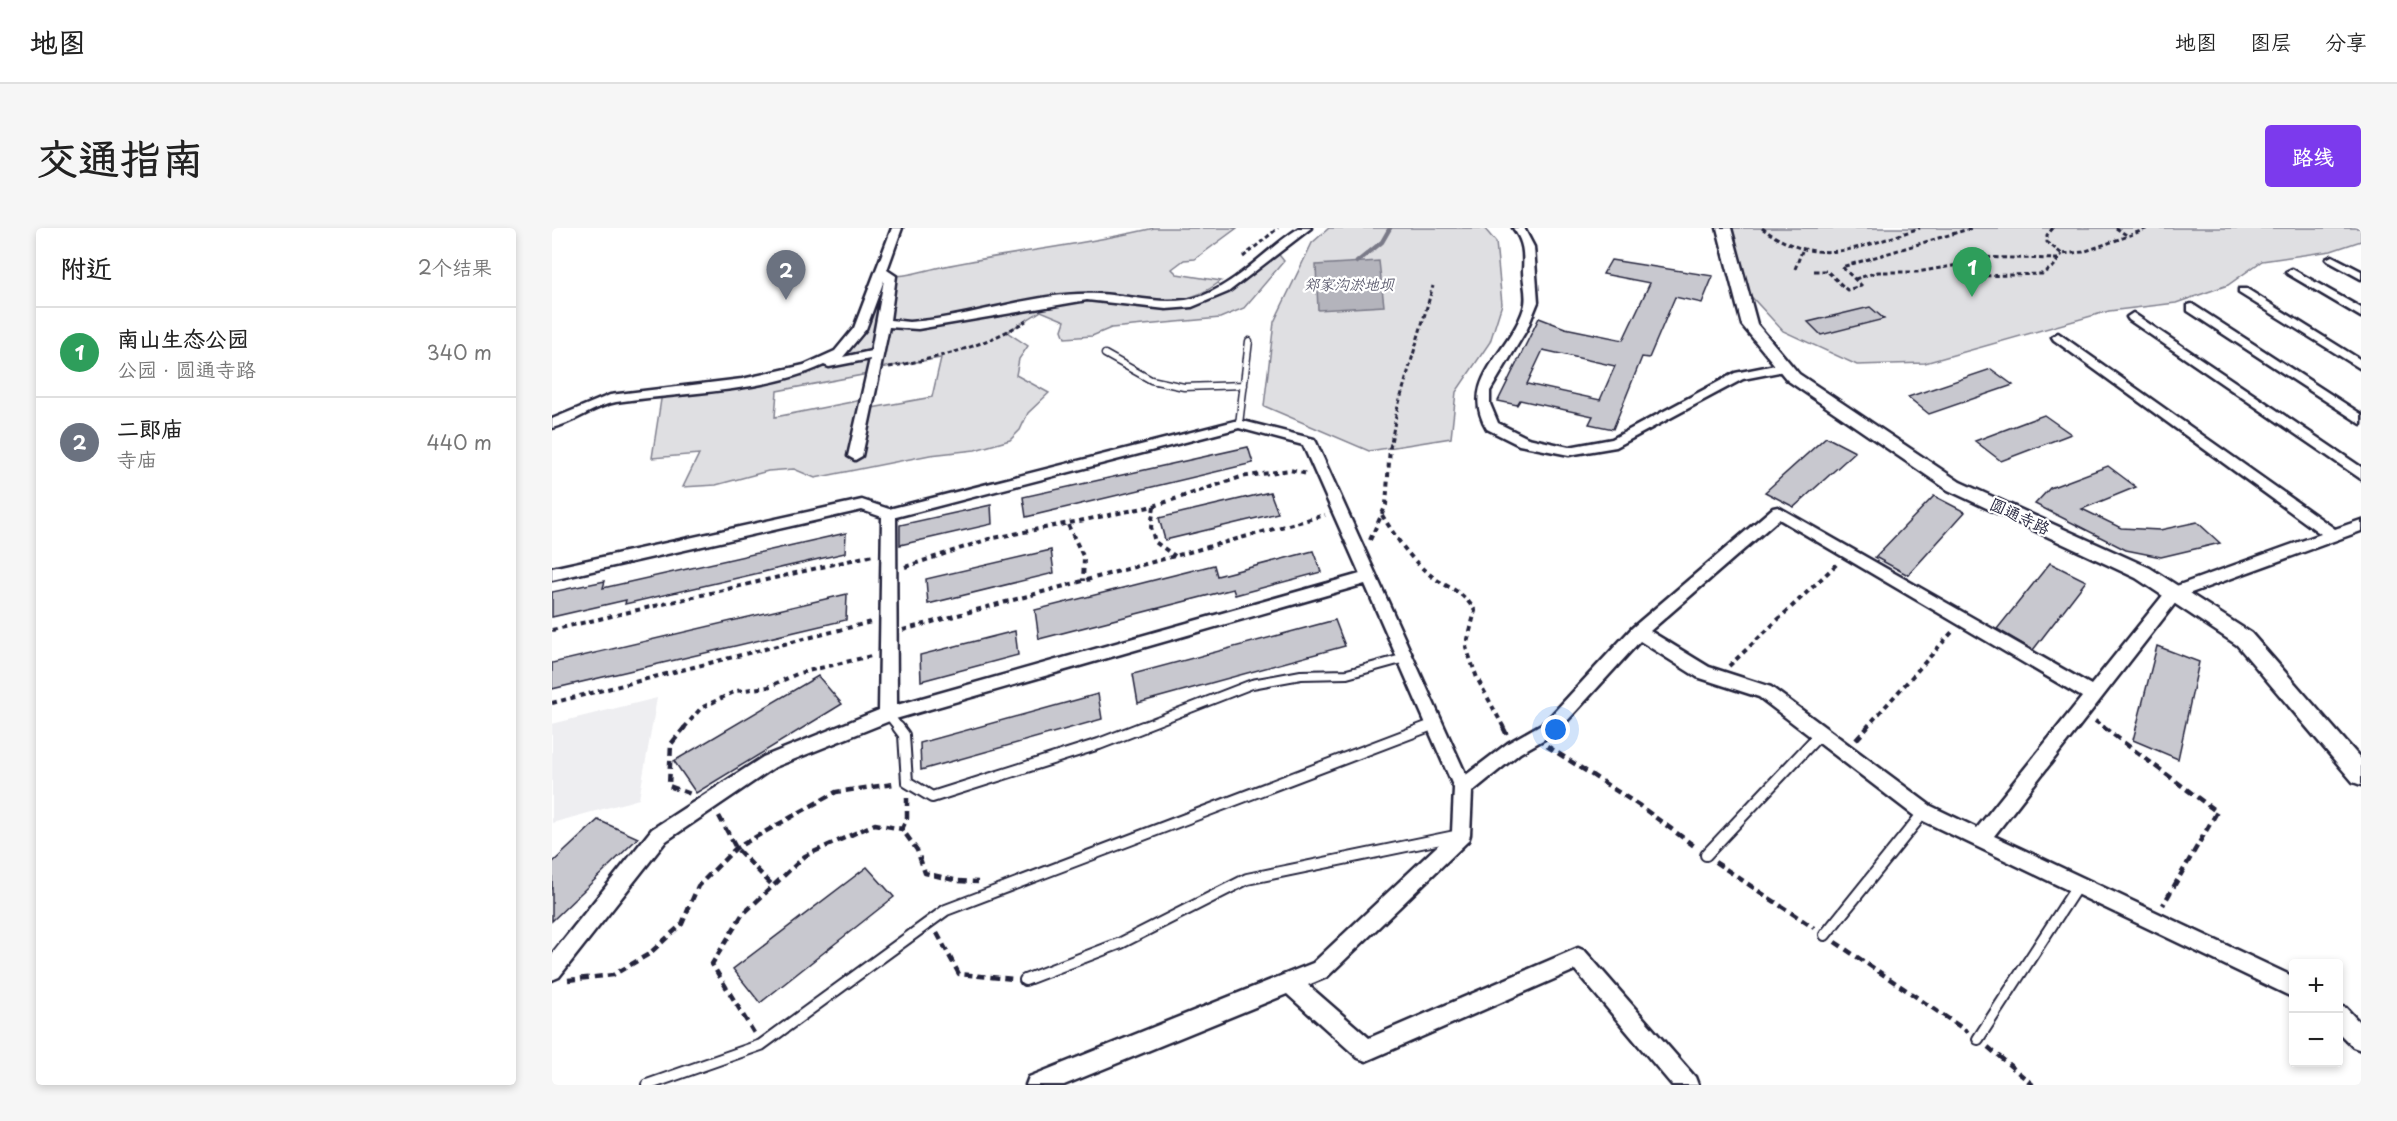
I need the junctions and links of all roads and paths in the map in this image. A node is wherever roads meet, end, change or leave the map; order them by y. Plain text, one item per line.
1 (897, 228) edge
2 (1306, 228) edge
3 (1518, 228) edge
4 (1724, 228) edge
5 (1762, 228) edge
6 (1920, 228) edge
7 (1972, 228) edge
8 (2053, 228) edge
9 (2116, 228) edge
10 (2148, 228) edge
11 (2128, 236) junction
12 (1802, 251) junction
13 (2062, 254) junction
14 (2058, 259) junction
15 (2332, 259) dead end
16 (1959, 265) junction
17 (1795, 269) dead end
18 (1814, 271) dead end
19 (883, 272) junction
20 (2292, 272) dead end
21 (2361, 276) edge
22 (1855, 279) junction
23 (1433, 286) dead end
24 (2243, 291) dead end
25 (1053, 303) junction
26 (2192, 308) dead end
27 (2361, 313) edge
28 (2133, 317) dead end
29 (884, 322) junction
30 (2058, 337) dead end
31 (1249, 341) dead end
32 (877, 354) junction
33 (1105, 354) dead end
34 (2361, 365) edge
35 (1785, 367) junction
36 (808, 368) junction
37 (874, 369) junction
38 (1244, 385) junction
39 (2361, 420) edge
40 (552, 424) edge
41 (1239, 424) junction
42 (855, 456) dead end
43 (2361, 474) edge
44 (1325, 478) junction
45 (1154, 506) junction
46 (1340, 510) junction
47 (889, 514) junction
48 (1382, 515) junction
49 (1068, 525) junction
50 (2361, 525) edge
51 (2334, 535) junction
52 (889, 551) junction
53 (1848, 553) junction
54 (1175, 556) junction
55 (1361, 559) junction
56 (552, 574) edge
57 (888, 574) junction
58 (1370, 577) junction
59 (1083, 581) junction
60 (2174, 593) junction
61 (888, 618) junction
62 (1964, 620) junction
63 (552, 630) edge
64 (1638, 632) junction
65 (888, 634) junction
66 (888, 652) junction
67 (1406, 658) junction
68 (1717, 677) junction
69 (2094, 695) junction
70 (552, 703) edge
71 (2081, 711) junction
72 (888, 714) junction
73 (1435, 724) junction
74 (1820, 734) junction
75 (1533, 737) junction
76 (1514, 748) junction
77 (1845, 752) junction
78 (2361, 775) edge
79 (907, 782) junction
80 (1463, 788) junction
81 (711, 801) junction
82 (1924, 812) junction
83 (902, 829) junction
84 (1461, 835) junction
85 (1980, 839) junction
86 (736, 848) junction
87 (1706, 855) junction
88 (2078, 885) junction
89 (773, 886) junction
90 (1004, 887) junction
91 (931, 921) junction
92 (2154, 922) junction
93 (1825, 935) junction
94 (557, 975) edge
95 (1026, 980) joint
96 (1289, 982) junction
97 (2289, 986) edge
98 (2343, 1021) edge
99 (1978, 1039) junction
100 (2361, 1039) edge
101 (761, 1045) junction
102 (647, 1085) edge
103 (1037, 1085) edge
104 (1687, 1085) edge
105 (2033, 1085) edge

1 - 19 street
2 - 25 street
3 - 35 street
4 - 35 street, 圆通寺路
5 - 12 path
6 - 12 path
7 - 22 path
8 - 13 path
9 - 11 path
10 - 11 path
11 - 13 path
12 - 17 path
13 - 14 path
14 - 16 path
14 - 16 path
15 - 21 street
16 - 22 path
18 - 22 path
19 - 29 street
19 - 36 street
20 - 27 street
23 - 48 path
24 - 34 street
25 - 29 street
25 - 37 path
26 - 39 street
28 - 43 street
29 - 32 street
30 - 51 street
31 - 38 lane
32 - 36 street
32 - 37 street
33 - 38 lane
35 - 60 street, 圆通寺路
36 - 40 street
37 - 42 street
38 - 41 lane
41 - 44 street
41 - 47 street
44 - 45 path
44 - 46 street
45 - 49 path
45 - 54 path
46 - 54 path
46 - 55 street
47 - 52 street
47 - 56 street
48 - 55 path
48 - 76 path
49 - 57 path
49 - 59 path
50 - 51 street
51 - 60 street
52 - 57 street
52 - 63 path
53 - 62 street
53 - 64 street
53 - 68 path
54 - 59 path
55 - 58 street
57 - 61 street
58 - 67 street
58 - 72 street
59 - 65 path
60 - 69 street
60 - 78 street, 圆通寺路
61 - 65 street
61 - 70 path
62 - 69 street
62 - 77 path
64 - 68 street
64 - 75 street
65 - 66 street
66 - 72 street
66 - 81 path
67 - 73 street
67 - 79 lane
68 - 74 street
69 - 71 street
71 - 85 street
71 - 92 path
72 - 79 lane
72 - 81 street
73 - 80 street
73 - 90 lane
74 - 77 street
74 - 87 lane
75 - 76 street
75 - 87 path
76 - 80 street
77 - 82 street
79 - 83 path
79 - 86 path
80 - 84 street
81 - 86 path
81 - 94 street
82 - 85 street
82 - 93 lane
83 - 89 path
83 - 90 path
84 - 95 lane
84 - 96 street
85 - 88 street
86 - 89 path
86 - 94 path
87 - 93 path
88 - 92 street
88 - 99 lane
89 - 101 path
90 - 91 lane
91 - 95 path
91 - 101 lane
92 - 97 street
93 - 99 path
96 - 103 street
96 - 104 street
98 - 100 street
99 - 105 path
101 - 102 lane

